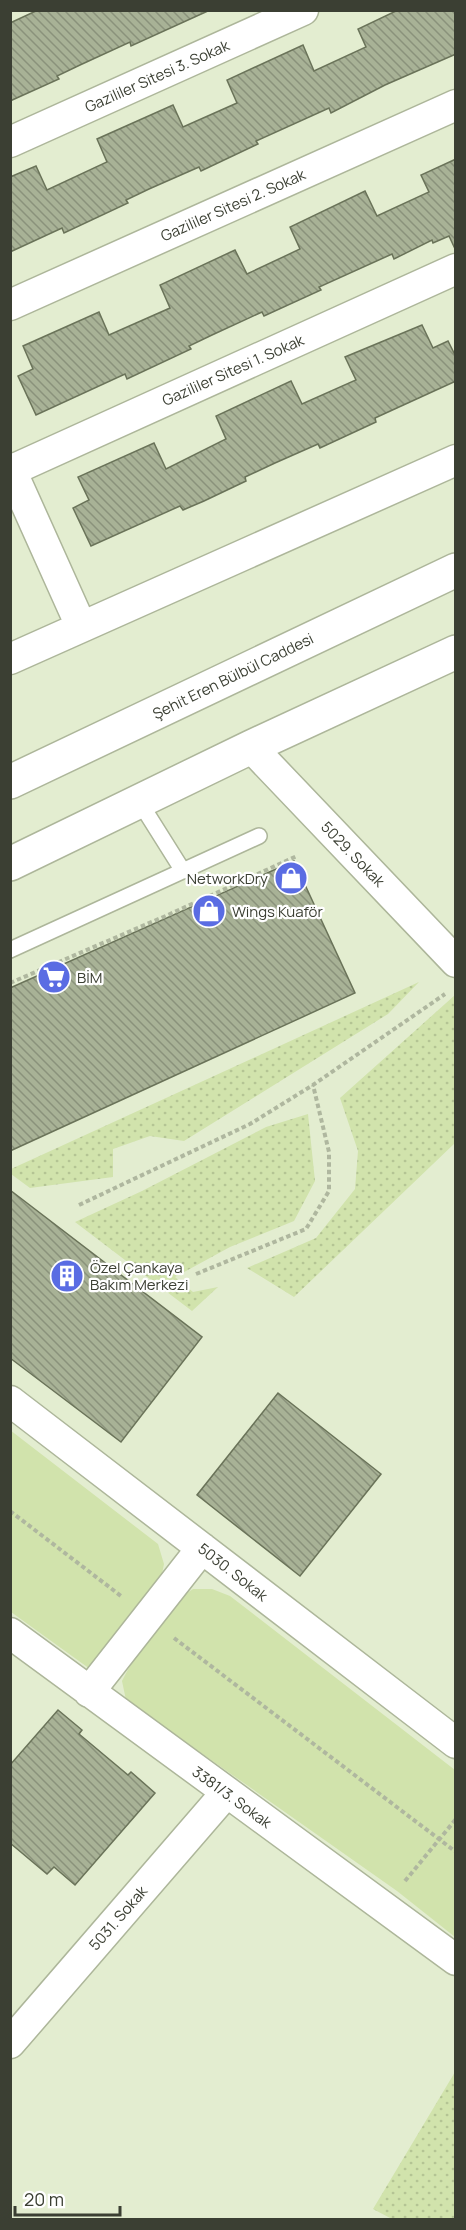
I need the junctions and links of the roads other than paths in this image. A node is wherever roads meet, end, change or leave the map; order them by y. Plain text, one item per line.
1 (303, 10) edge
2 (456, 105) edge
3 (10, 142) edge
4 (456, 269) edge
5 (10, 305) edge
6 (456, 460) edge
7 (11, 470) edge
8 (456, 570) edge
9 (81, 626) junction
10 (456, 652) edge
11 (10, 659) edge
12 (251, 747) junction
13 (10, 782) edge
14 (139, 801) junction
15 (259, 836) dead end
16 (10, 864) edge
17 (183, 872) junction
18 (10, 950) edge
19 (456, 962) edge
20 (10, 1401) edge
21 (202, 1548) junction
22 (10, 1633) edge
23 (89, 1692) junction
24 (456, 1743) edge
25 (226, 1793) junction
26 (456, 1960) edge
27 (10, 2043) edge

1 - 3 street, Gazililer Sitesi 3. Sokak
2 - 5 street, Gazililer Sitesi 2. Sokak
4 - 7 street, Gazililer Sitesi 1. Sokak
6 - 9 street
7 - 9 street
8 - 13 main road, Şehit Eren Bülbül Caddesi
9 - 11 street
10 - 12 main road
12 - 14 main road
12 - 19 street, 5029. Sokak
14 - 16 main road
14 - 17 lane
15 - 17 lane
17 - 18 lane
20 - 21 street, 5030. Sokak
21 - 23 street
21 - 24 street, 5030. Sokak
22 - 23 street, 3381/3. Sokak
23 - 25 street, 3381/3. Sokak
25 - 26 street, 3381/3. Sokak
25 - 27 street, 5031. Sokak

